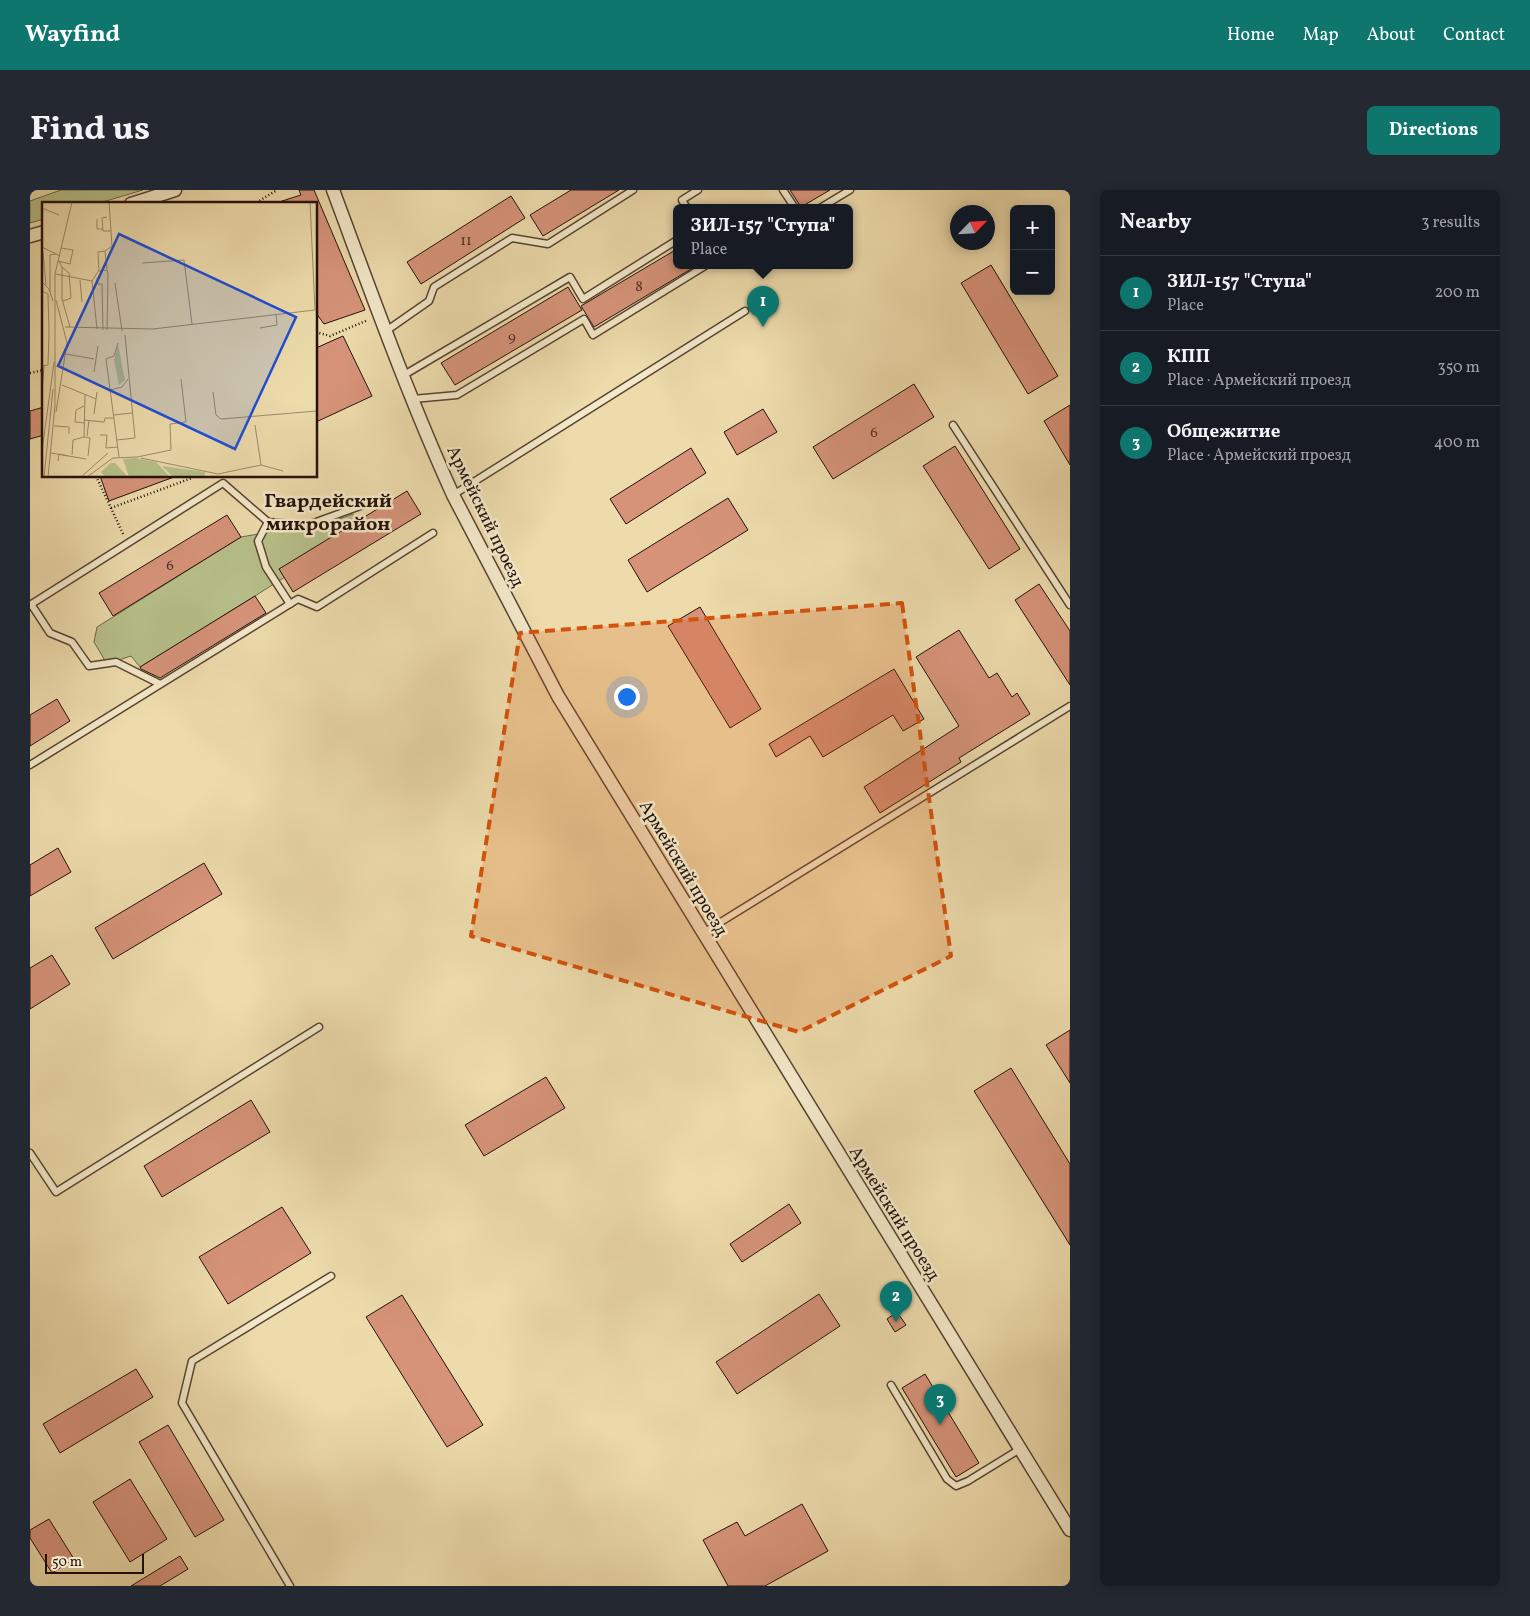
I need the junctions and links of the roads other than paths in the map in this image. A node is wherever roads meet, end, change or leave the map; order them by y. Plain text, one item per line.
1 (175, 190) edge
2 (332, 190) edge
3 (633, 190) edge
4 (698, 190) edge
5 (783, 190) edge
6 (850, 190) edge
7 (137, 202) edge
8 (685, 204) edge
9 (792, 204) edge
10 (827, 204) edge
11 (673, 242) edge
12 (701, 269) edge
13 (745, 311) dead end
14 (386, 331) junction
15 (404, 375) junction
16 (413, 399) junction
17 (953, 425) dead end
18 (453, 495) junction
19 (363, 505) dead end
20 (268, 522) junction
21 (433, 533) dead end
22 (290, 604) junction
23 (30, 605) edge
24 (1070, 605) edge
25 (160, 684) junction
26 (1070, 706) edge
27 (30, 765) edge
28 (703, 933) junction
29 (319, 1027) dead end
30 (30, 1153) edge
31 (331, 1276) dead end
32 (890, 1385) dead end
33 (1020, 1450) junction
34 (1070, 1530) edge
35 (290, 1586) edge

1 - 7 street
2 - 14 street, Армейский проезд
3 - 14 lane
4 - 8 lane
5 - 9 lane
6 - 10 lane
11 - 15 lane
12 - 16 lane
13 - 18 lane
14 - 15 street, Армейский проезд
15 - 16 street, Армейский проезд
16 - 18 street, Армейский проезд
17 - 24 lane
18 - 28 street, Армейский проезд
19 - 20 lane
20 - 22 lane
20 - 23 lane
21 - 22 lane
22 - 25 lane
23 - 25 lane
25 - 27 lane
26 - 28 lane
28 - 33 street, Армейский проезд
29 - 30 lane
31 - 35 lane
32 - 33 lane
33 - 34 street, Армейский проезд

